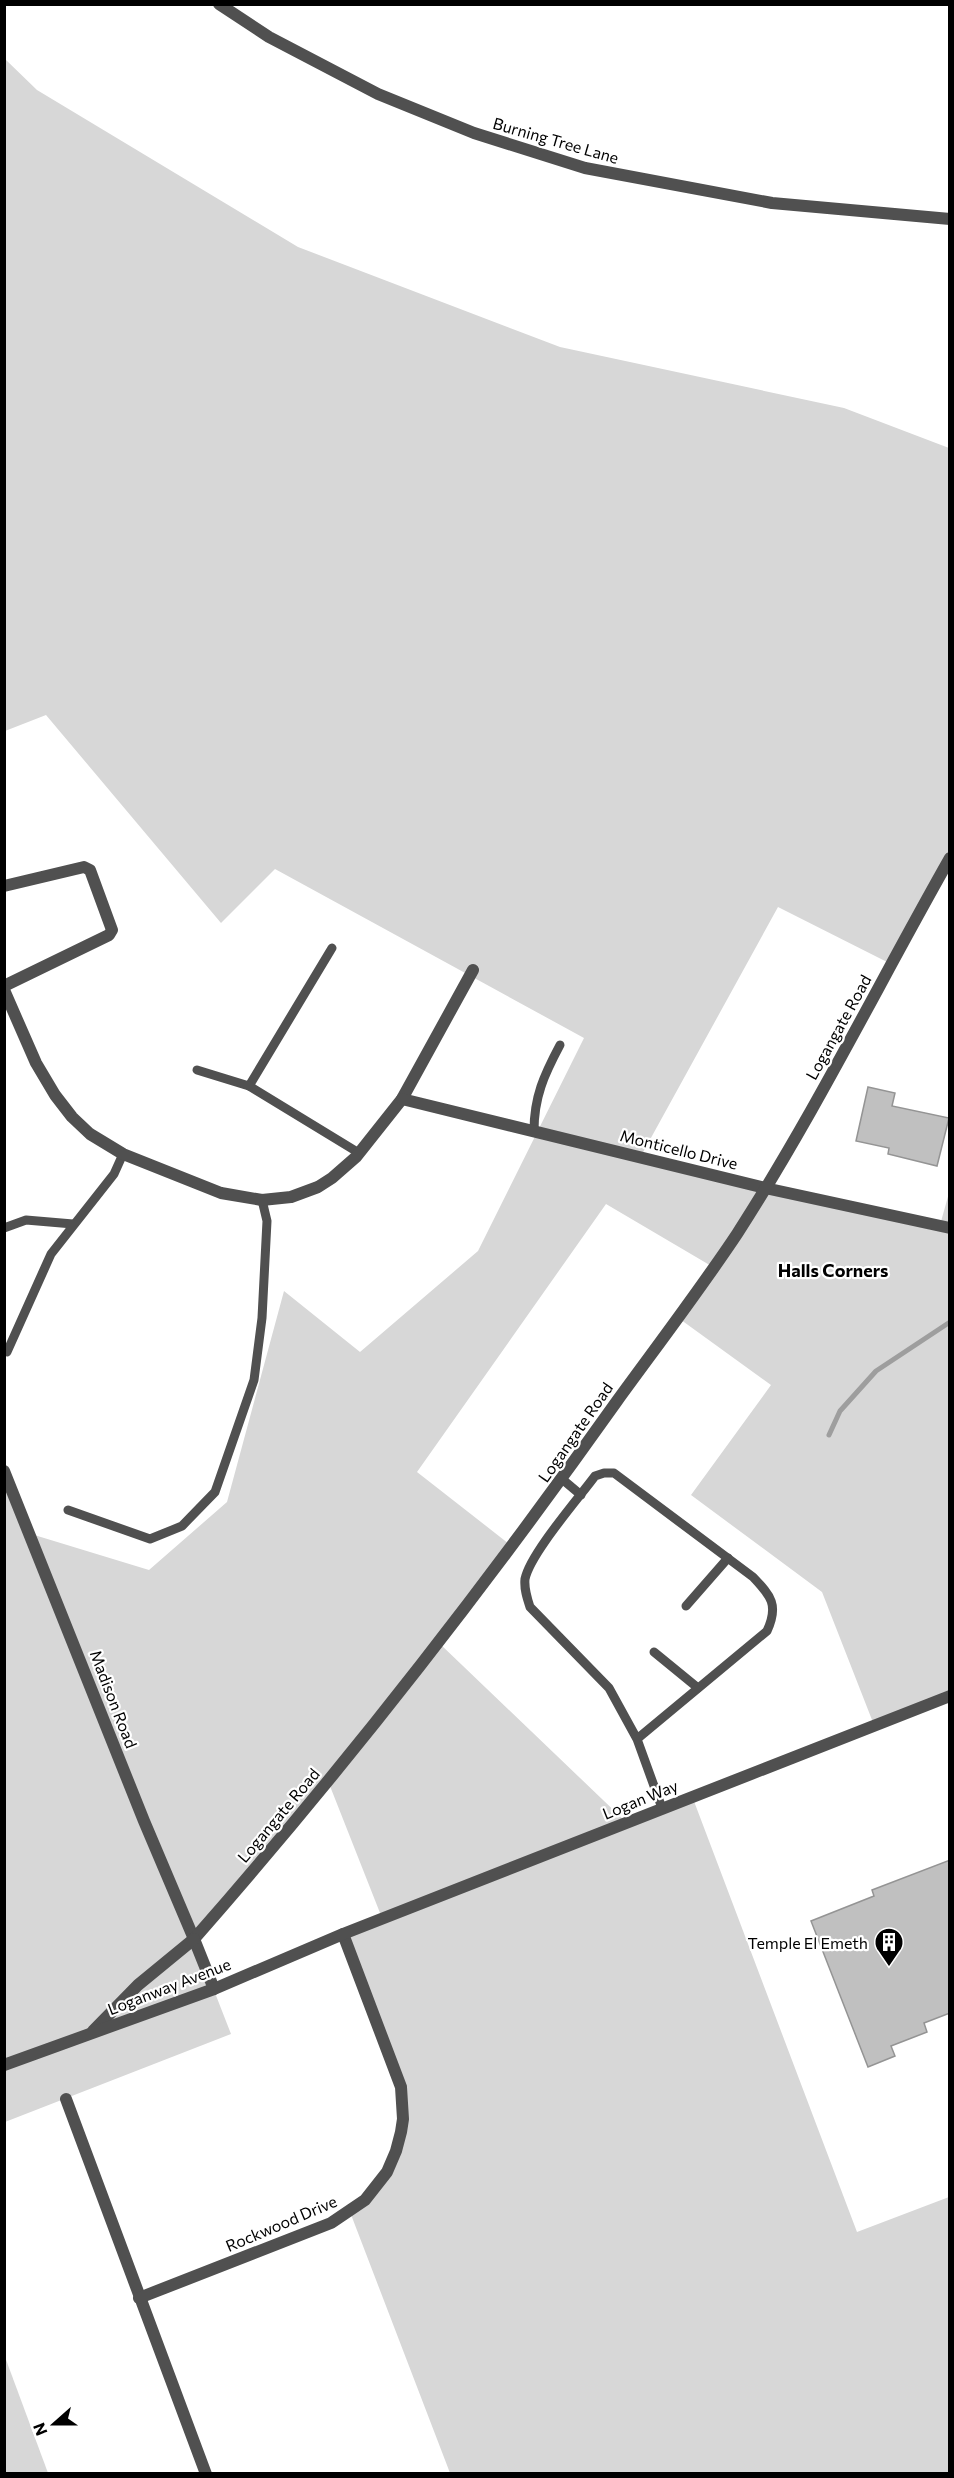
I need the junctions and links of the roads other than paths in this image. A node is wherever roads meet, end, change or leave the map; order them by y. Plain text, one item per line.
1 (219, 4) edge
2 (950, 219) edge
3 (950, 858) edge
4 (4, 886) edge
5 (332, 948) dead end
6 (473, 970) dead end
7 (4, 988) edge
8 (560, 1045) dead end
9 (197, 1070) dead end
10 (249, 1086) junction
11 (402, 1100) junction
12 (534, 1131) junction
13 (359, 1153) junction
14 (123, 1154) junction
15 (765, 1188) junction
16 (262, 1200) junction
17 (73, 1224) junction
18 (4, 1228) edge
19 (950, 1228) edge
20 (7, 1352) dead end
21 (4, 1471) edge
22 (562, 1479) junction
23 (581, 1495) junction
24 (68, 1510) dead end
25 (728, 1558) junction
26 (686, 1606) dead end
27 (654, 1652) dead end
28 (698, 1688) junction
29 (950, 1695) edge
30 (638, 1739) junction
31 (662, 1808) junction
32 (343, 1934) junction
33 (194, 1939) junction
34 (214, 1989) junction
35 (92, 2033) junction
36 (4, 2065) edge
37 (66, 2099) dead end
38 (139, 2298) junction
39 (206, 2474) edge

1 - 2 street, Burning Tree Lane
3 - 15 street, Logangate Road
4 - 7 street
5 - 10 lane
6 - 11 street
7 - 14 street
8 - 12 lane
9 - 10 lane
10 - 13 lane
11 - 12 street, Monticello Drive
11 - 13 street
12 - 15 street, Monticello Drive
13 - 16 street
14 - 16 street
14 - 17 lane
15 - 19 street, Monticello Drive
15 - 22 street, Logangate Road
16 - 24 lane
17 - 18 lane
17 - 20 lane
21 - 33 street, Madison Road
22 - 23 lane
22 - 33 street, Logangate Road
23 - 25 lane
23 - 30 lane
25 - 26 lane
25 - 28 lane
27 - 28 lane
28 - 30 lane
29 - 31 street, Logan Way
30 - 31 lane
31 - 32 street, Logan Way
32 - 34 street, Loganway Avenue
32 - 38 street, Rockwood Drive
33 - 34 street
33 - 35 street, Logangate Road
34 - 35 street, Loganway Avenue
35 - 36 street, Loganway Avenue
37 - 38 street
38 - 39 street

